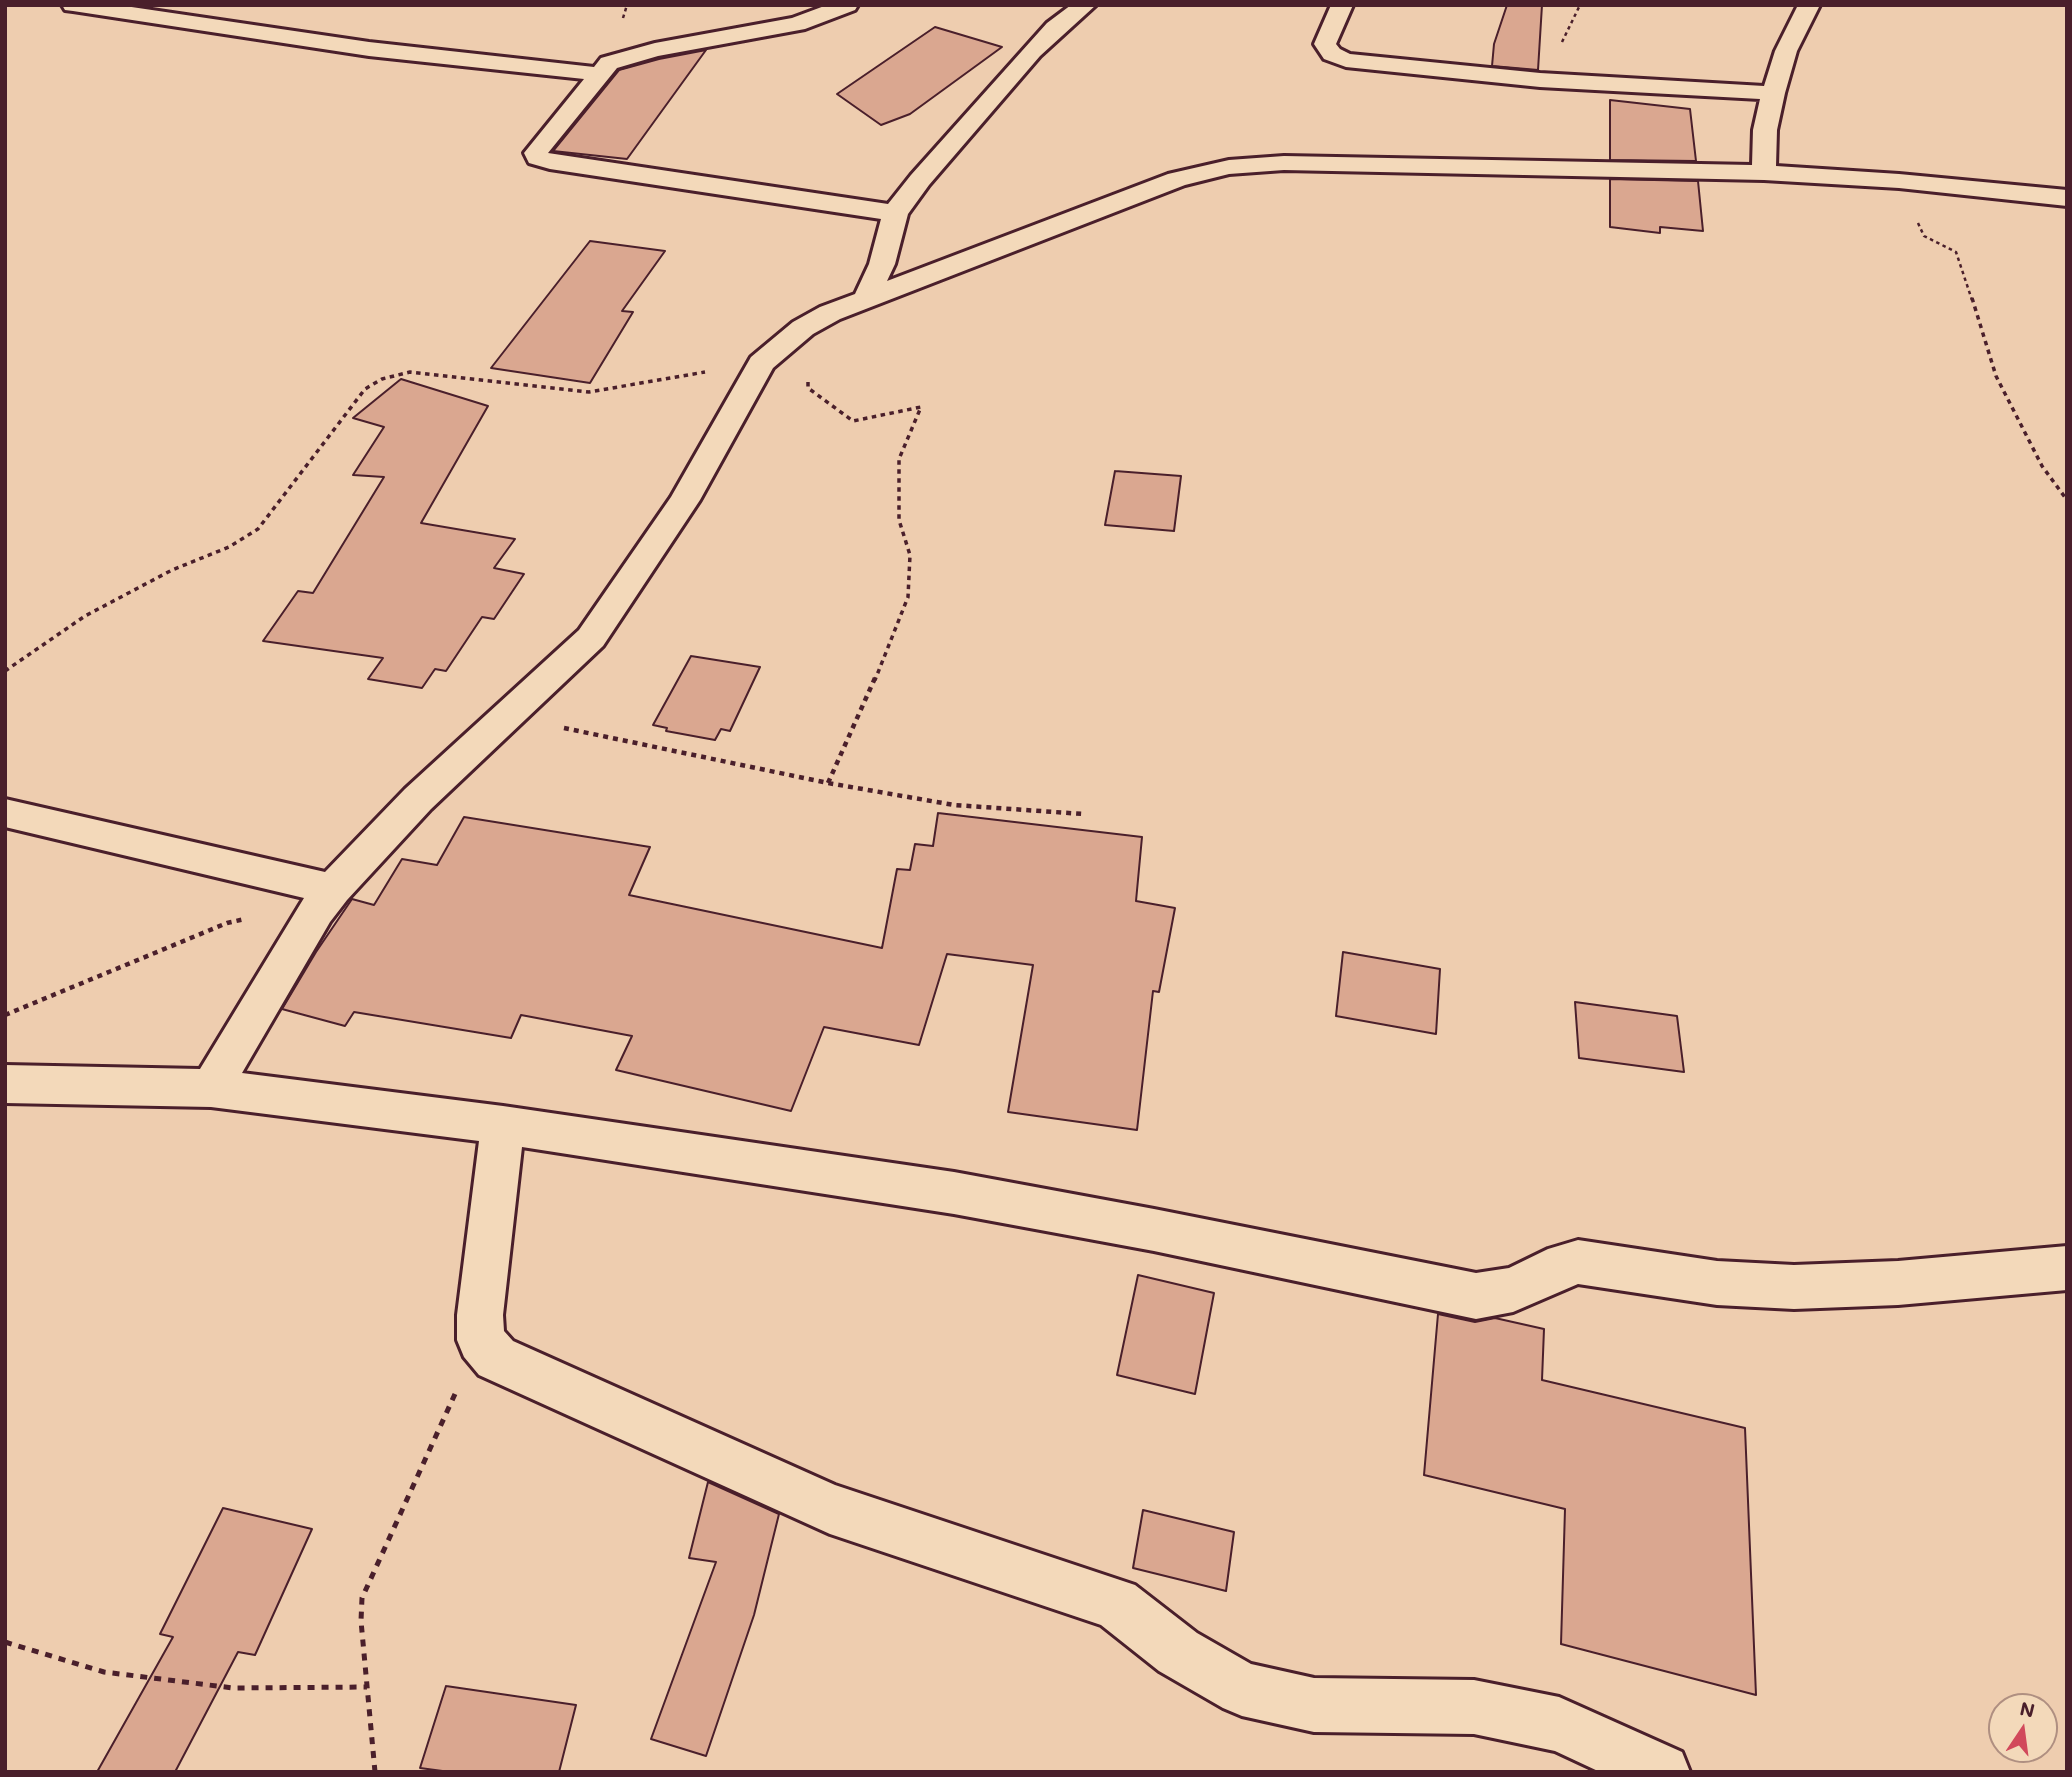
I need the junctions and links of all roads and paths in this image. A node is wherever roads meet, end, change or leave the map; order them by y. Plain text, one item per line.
1 (73, 5) edge
2 (847, 5) edge
3 (1085, 5) edge
4 (1342, 5) edge
5 (1809, 5) edge
6 (599, 74) junction
7 (1773, 93) junction
8 (1764, 173) junction
9 (1899, 181) junction
10 (2067, 198) edge
11 (895, 213) junction
12 (866, 299) junction
13 (803, 328) junction
14 (761, 363) junction
15 (2067, 500) edge
16 (5, 671) edge
17 (508, 717) junction
18 (828, 783) junction
19 (5, 813) edge
20 (1083, 814) dead end
21 (325, 900) junction
22 (5, 1015) edge
23 (5, 1084) edge
24 (211, 1088) junction
25 (503, 1125) junction
26 (2067, 1268) edge
27 (481, 1340) junction
28 (5, 1643) edge
29 (367, 1687) junction
30 (374, 1772) edge
31 (1662, 1772) edge

1 - 6 street
2 - 6 street
3 - 11 street
4 - 7 street
5 - 7 street
6 - 11 street
7 - 8 street
8 - 9 street
8 - 12 street
9 - 10 street
9 - 15 path
11 - 12 street
12 - 13 street
13 - 14 street
13 - 18 path
14 - 16 path
14 - 17 street
17 - 18 path
17 - 21 street
18 - 20 path
19 - 21 street
21 - 22 path
21 - 24 street
23 - 24 street
24 - 25 street
25 - 26 street
25 - 27 street
27 - 29 path
27 - 31 street
28 - 29 path
29 - 30 path

